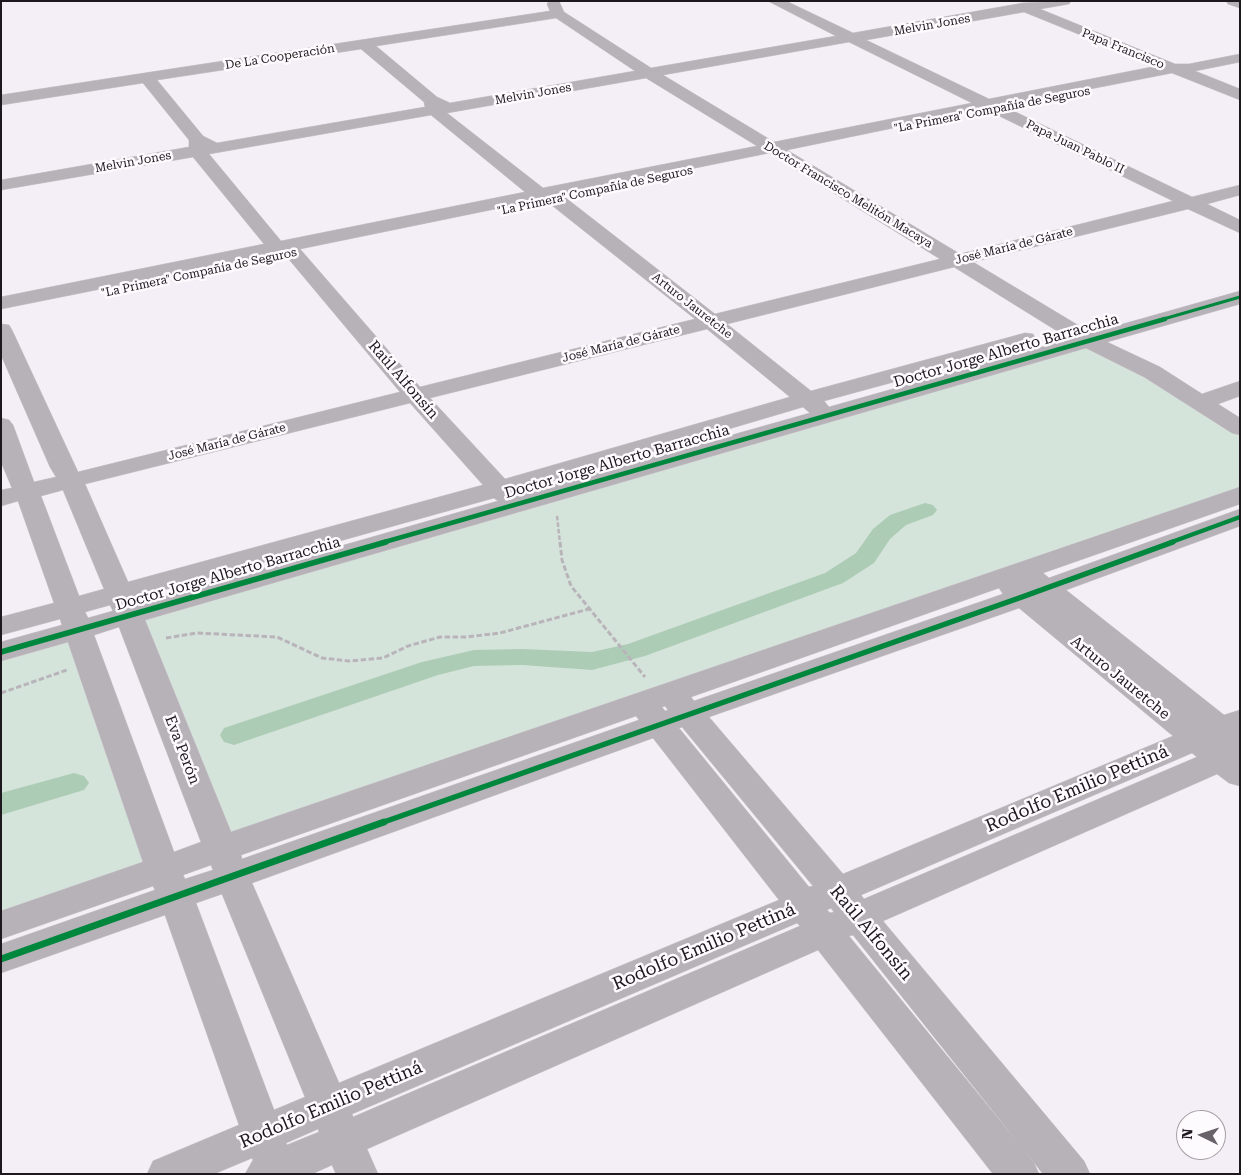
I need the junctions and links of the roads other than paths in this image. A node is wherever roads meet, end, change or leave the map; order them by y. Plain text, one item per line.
1 (572, 1) edge
2 (775, 1) edge
3 (789, 1) edge
4 (1007, 1) edge
5 (1064, 1) edge
6 (1233, 1) edge
7 (1240, 4) edge
8 (1027, 5) edge
9 (553, 6) edge
10 (849, 34) junction
11 (364, 44) junction
12 (1240, 58) edge
13 (655, 67) junction
14 (1181, 69) junction
15 (146, 77) junction
16 (1240, 88) edge
17 (1240, 95) edge
18 (1, 100) edge
19 (998, 105) junction
20 (438, 106) junction
21 (197, 146) junction
22 (215, 148) junction
23 (787, 148) junction
24 (1, 173) edge
25 (241, 178) dead end
26 (1240, 180) edge
27 (1, 185) edge
28 (1240, 190) edge
29 (549, 195) junction
30 (1188, 198) junction
31 (1240, 217) edge
32 (1240, 226) edge
33 (286, 229) dead end
34 (290, 248) junction
35 (961, 254) junction
36 (1240, 280) edge
37 (1047, 296) dead end
38 (1240, 297) edge
39 (1, 303) edge
40 (1, 313) edge
41 (705, 317) junction
42 (1, 330) edge
43 (1089, 331) junction
44 (1240, 388) edge
45 (411, 390) junction
46 (807, 399) junction
47 (1201, 402) junction
48 (827, 415) junction
49 (1, 425) edge
50 (1240, 428) edge
51 (67, 474) junction
52 (16, 484) edge
53 (1240, 495) edge
54 (506, 496) junction
55 (1, 498) edge
56 (1240, 518) edge
57 (1023, 584) junction
58 (124, 604) junction
59 (74, 619) junction
60 (1, 626) edge
61 (1, 652) edge
62 (660, 701) junction
63 (1228, 745) edge
64 (221, 849) junction
65 (233, 877) junction
66 (170, 883) junction
67 (847, 903) junction
68 (813, 919) junction
69 (1, 925) edge
70 (1, 959) edge
71 (329, 1105) junction
72 (262, 1134) junction
73 (344, 1141) junction
74 (274, 1172) edge
75 (168, 1174) edge
76 (358, 1174) edge
77 (1018, 1174) edge
78 (1069, 1174) edge

1 - 9 street, De La Cooperación
2 - 10 street, Papa Juan Pablo II
3 - 10 street, Papa Juan Pablo II
4 - 8 street, Papa Francisco
4 - 10 street, Melvin Jones
5 - 8 street, Melvin Jones
6 - 7 street
8 - 10 street, Melvin Jones
8 - 14 street, Papa Francisco
9 - 11 street, De La Cooperación
9 - 13 street, Doctor Francisco Melitón Macaya
10 - 13 street, Melvin Jones
10 - 19 street, Papa Juan Pablo II
11 - 15 street, De La Cooperación
11 - 20 street, Arturo Jauretche
12 - 14 street, "La Primera" Compañía de Seguros
13 - 20 street, Melvin Jones
13 - 23 street, Doctor Francisco Melitón Macaya
14 - 16 street, Papa Francisco
14 - 17 street, Papa Francisco
14 - 19 street, "La Primera" Compañía de Seguros
15 - 18 street, De La Cooperación
15 - 21 street, Raúl Alfonsín
19 - 23 street, "La Primera" Compañía de Seguros
19 - 30 street, Papa Juan Pablo II
20 - 21 street, Melvin Jones
20 - 22 street, Melvin Jones
20 - 29 street, Arturo Jauretche
21 - 22 street, Raúl Alfonsín
21 - 24 street, Melvin Jones
21 - 27 street, Melvin Jones
21 - 34 street, Raúl Alfonsín
22 - 25 street, Raúl Alfonsín
23 - 29 street, "La Primera" Compañía de Seguros
23 - 35 street, Doctor Francisco Melitón Macaya
26 - 30 street, José María de Gárate
28 - 30 street, José María de Gárate
29 - 34 street, "La Primera" Compañía de Seguros
29 - 41 street, Arturo Jauretche
30 - 31 street, Papa Juan Pablo II
30 - 32 street, Papa Juan Pablo II
30 - 35 street, José María de Gárate
33 - 34 street, Raúl Alfonsín
34 - 39 street, "La Primera" Compañía de Seguros
34 - 40 street, "La Primera" Compañía de Seguros
34 - 45 street, Raúl Alfonsín
35 - 37 street, Doctor Francisco Melitón Macaya
35 - 41 street, José María de Gárate
35 - 43 street, Doctor Francisco Melitón Macaya
36 - 43 street, Doctor Jorge Alberto Barracchia
38 - 43 street, Doctor Jorge Alberto Barracchia
41 - 45 street, José María de Gárate
41 - 46 street, Arturo Jauretche
42 - 51 street, Eva Perón
43 - 46 street, Doctor Jorge Alberto Barracchia
43 - 47 street, Doctor Francisco Melitón Macaya
43 - 48 street, Doctor Jorge Alberto Barracchia
44 - 47 street
45 - 51 street, José María de Gárate
45 - 54 street, Raúl Alfonsín
46 - 48 street, Arturo Jauretche
46 - 54 street, Doctor Jorge Alberto Barracchia
47 - 50 street, Doctor Francisco Melitón Macaya
48 - 54 street, Doctor Jorge Alberto Barracchia
49 - 52 street
51 - 52 street, José María de Gárate
51 - 58 street, Eva Perón
52 - 55 street, José María de Gárate
52 - 59 street
53 - 57 street
54 - 58 street, Doctor Jorge Alberto Barracchia
56 - 57 street
57 - 62 street
57 - 63 street, Arturo Jauretche
58 - 59 street, Doctor Jorge Alberto Barracchia
58 - 64 street, Eva Perón
59 - 60 street, Doctor Jorge Alberto Barracchia
59 - 61 street, Doctor Jorge Alberto Barracchia
59 - 66 street
62 - 64 street
62 - 65 street
62 - 67 street, Raúl Alfonsín
62 - 68 street
63 - 67 street, Rodolfo Emilio Pettiná
64 - 65 street, Eva Perón
64 - 66 street
65 - 66 street
65 - 71 street, Eva Perón
66 - 69 street
66 - 70 street
66 - 72 street
67 - 68 street, Rodolfo Emilio Pettiná
67 - 78 street, Raúl Alfonsín
68 - 71 street, Rodolfo Emilio Pettiná
68 - 73 street, Rodolfo Emilio Pettiná
68 - 77 street
71 - 72 street, Rodolfo Emilio Pettiná
71 - 73 street, Eva Perón
72 - 74 street
72 - 75 street, Rodolfo Emilio Pettiná
73 - 74 street, Rodolfo Emilio Pettiná
73 - 76 street, Eva Perón

